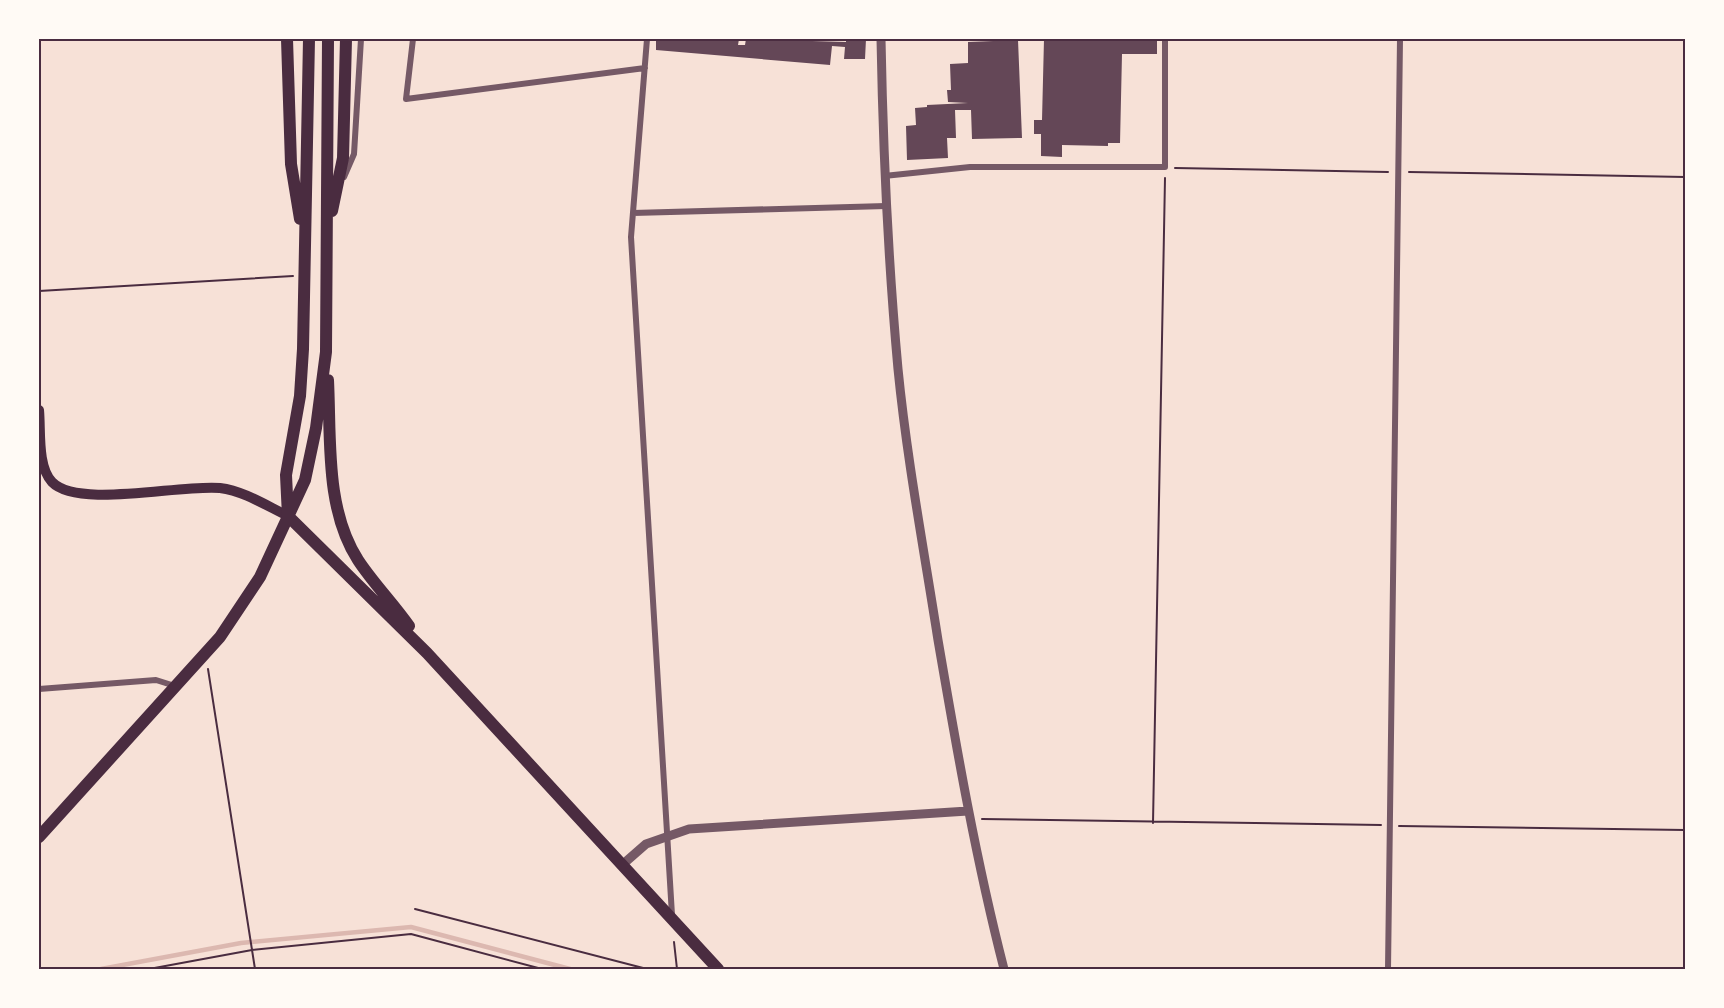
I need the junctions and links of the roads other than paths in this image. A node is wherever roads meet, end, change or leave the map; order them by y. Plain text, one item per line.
1 (287, 39) edge
2 (309, 39) edge
3 (328, 39) edge
4 (346, 39) edge
5 (361, 39) edge
6 (412, 39) edge
7 (647, 39) edge
8 (881, 39) edge
9 (1165, 39) edge
10 (1400, 39) edge
11 (645, 68) junction
12 (884, 176) junction
13 (337, 191) junction
14 (886, 206) junction
15 (633, 213) junction
16 (328, 229) junction
17 (304, 238) junction
18 (326, 352) junction
19 (39, 410) edge
20 (288, 516) junction
21 (427, 652) junction
22 (178, 686) junction
23 (39, 689) edge
24 (969, 815) junction
25 (668, 835) junction
26 (39, 837) edge
27 (622, 865) junction
28 (672, 920) junction
29 (718, 969) edge
30 (1004, 969) edge
31 (1389, 969) edge

1 - 17 main road
2 - 17 main road
3 - 16 main road
4 - 13 main road
5 - 13 street
6 - 11 street
7 - 11 street
8 - 12 street
9 - 12 street
10 - 31 street
11 - 15 street
12 - 14 street
13 - 16 main road
14 - 15 street
14 - 24 street
15 - 25 street
16 - 18 main road
17 - 20 main road
18 - 20 main road
18 - 21 main road
19 - 20 main road
20 - 21 main road
20 - 22 main road
21 - 27 main road
22 - 23 street
22 - 26 main road
24 - 25 street
24 - 30 street
25 - 27 street
25 - 28 street
27 - 28 main road
28 - 29 main road

